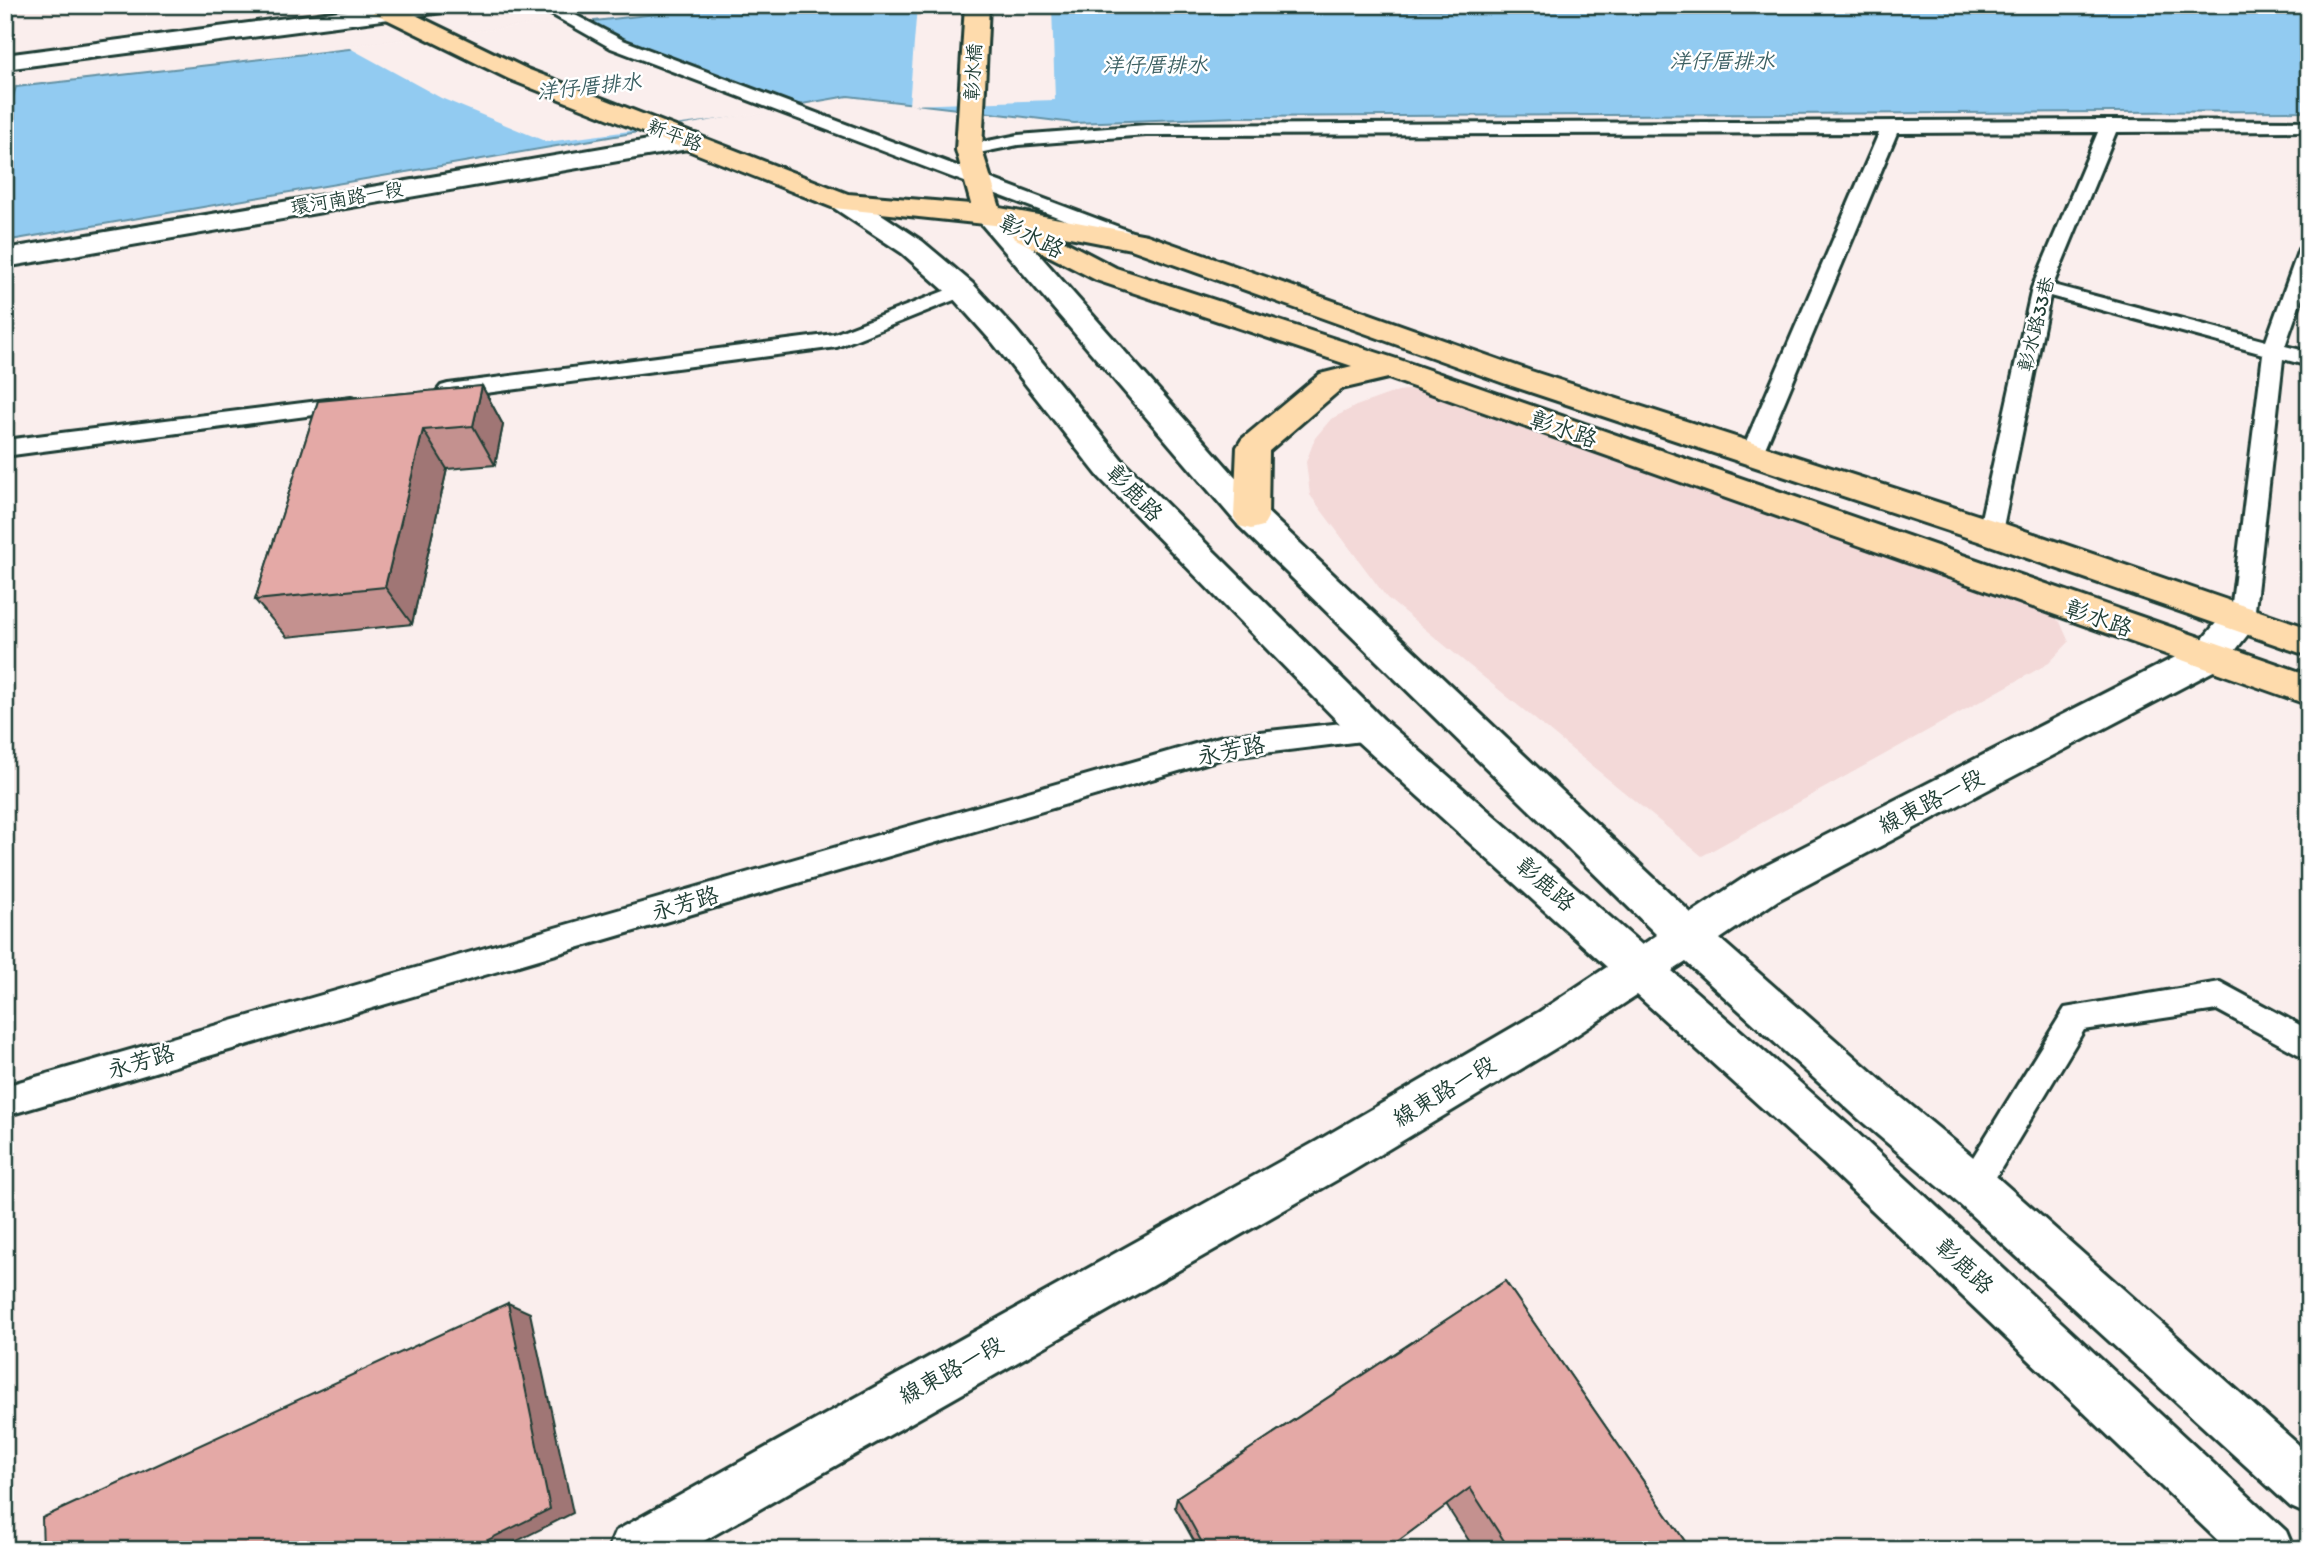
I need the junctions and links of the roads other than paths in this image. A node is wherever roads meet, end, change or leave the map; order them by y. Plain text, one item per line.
1 (443, 5) edge
2 (543, 5) edge
3 (977, 5) edge
4 (381, 8) edge
5 (5, 62) edge
6 (2110, 125) junction
7 (2309, 126) edge
8 (1891, 127) junction
9 (690, 141) junction
10 (970, 144) junction
11 (983, 196) junction
12 (844, 202) junction
13 (2309, 249) edge
14 (5, 258) edge
15 (2042, 288) junction
16 (962, 290) junction
17 (2274, 348) junction
18 (2309, 359) edge
19 (1389, 367) junction
20 (430, 394) edge
21 (375, 401) edge
22 (8, 448) edge
23 (1752, 453) junction
24 (1251, 517) junction
25 (1990, 532) junction
26 (2242, 619) junction
27 (2309, 642) edge
28 (2210, 656) junction
29 (2309, 690) edge
30 (1370, 730) junction
31 (1691, 937) junction
32 (1642, 970) junction
33 (2309, 1046) edge
34 (5, 1101) edge
35 (1973, 1186) junction
36 (2309, 1489) edge
37 (635, 1550) edge
38 (2267, 1550) edge

1 - 4 main road
2 - 11 lane
3 - 10 main road, 彰水橋
4 - 5 main road
4 - 9 main road, 新平路
6 - 7 lane
6 - 8 lane
6 - 15 lane, 彰水路33巷
8 - 10 lane
8 - 23 lane
9 - 12 main road, 新平路
9 - 14 main road, 環河南路一段
10 - 11 main road
11 - 12 main road, 新平路
11 - 19 main road, 彰水路
11 - 23 main road, 彰水路
11 - 24 main road
12 - 16 main road, 彰鹿路
13 - 17 lane
15 - 17 lane
15 - 25 lane, 彰水路33巷
16 - 20 lane
16 - 30 main road, 彰鹿路
17 - 18 lane
17 - 26 lane
19 - 24 main road
19 - 28 main road, 彰水路
21 - 22 lane
23 - 25 main road, 彰水路
24 - 31 main road
25 - 26 main road, 彰水路
26 - 27 main road, 彰水路
26 - 28 main road, 線東路一段
28 - 29 main road, 彰水路
28 - 31 main road, 線東路一段
30 - 32 main road, 彰鹿路
30 - 34 lane, 永芳路
31 - 32 main road, 線東路一段
31 - 35 main road
32 - 37 main road, 線東路一段
32 - 38 main road, 彰鹿路
33 - 35 lane
35 - 36 main road

